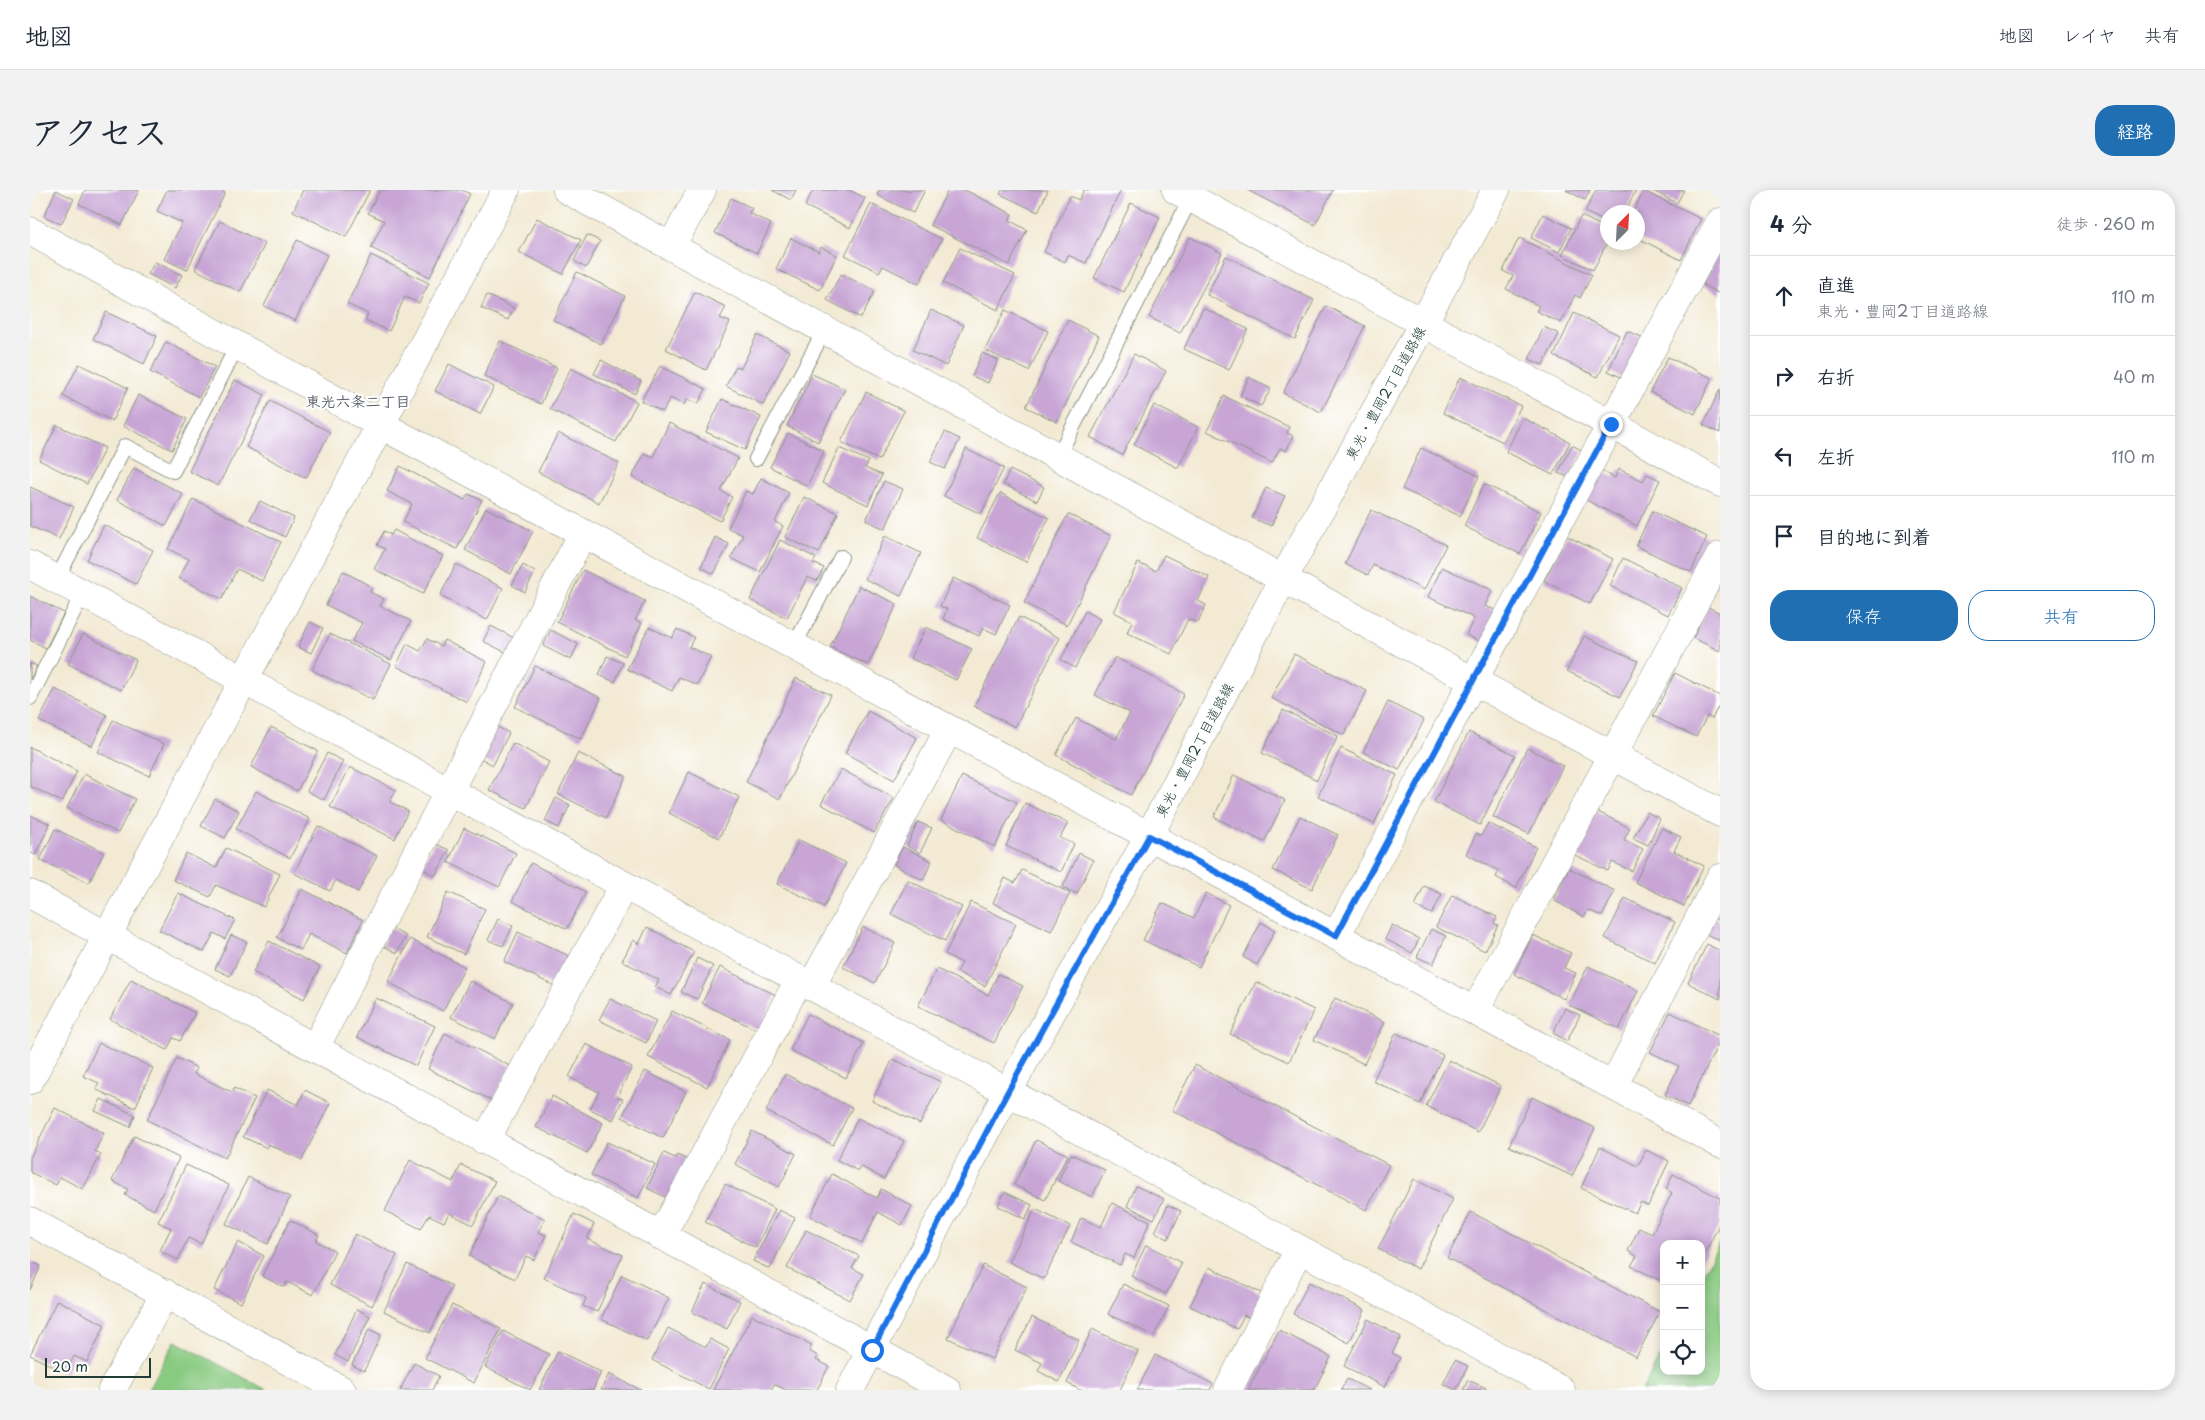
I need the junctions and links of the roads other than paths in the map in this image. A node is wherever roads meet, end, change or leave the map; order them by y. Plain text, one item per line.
1 (506, 190) edge
2 (567, 190) edge
3 (702, 190) edge
4 (1496, 190) edge
5 (1183, 194) edge
6 (1720, 222) edge
7 (30, 231) edge
8 (672, 245) junction
9 (1424, 322) junction
10 (825, 329) junction
11 (237, 346) junction
12 (1611, 424) junction
13 (381, 425) junction
14 (1058, 456) junction
15 (756, 459) dead end
16 (1720, 482) edge
17 (583, 533) junction
18 (1720, 556) edge
19 (841, 557) dead end
20 (30, 565) edge
21 (57, 579) junction
22 (1283, 579) junction
23 (83, 593) junction
24 (794, 646) junction
25 (246, 680) junction
26 (1473, 680) junction
27 (30, 698) edge
28 (950, 729) junction
29 (1613, 755) junction
30 (449, 790) junction
31 (1720, 813) edge
32 (1149, 836) junction
33 (1720, 878) edge
34 (624, 885) junction
35 (30, 894) edge
36 (106, 935) junction
37 (1336, 936) junction
38 (805, 983) junction
39 (1475, 1011) junction
40 (314, 1048) junction
41 (30, 1080) edge
42 (1613, 1086) junction
43 (1007, 1093) junction
44 (485, 1141) junction
45 (1720, 1144) edge
46 (30, 1221) edge
47 (661, 1236) junction
48 (1299, 1249) junction
49 (165, 1293) junction
50 (872, 1350) junction
51 (112, 1390) edge
52 (342, 1390) edge
53 (850, 1390) edge
54 (947, 1390) edge
55 (1228, 1390) edge
56 (1562, 1390) edge

1 - 13 street
2 - 8 street
3 - 8 street
4 - 9 street, 東光・豊岡2丁目道路線
5 - 9 street
5 - 14 lane
6 - 12 street
7 - 11 street
8 - 10 street
9 - 12 street
9 - 22 street, 東光・豊岡2丁目道路線
10 - 14 street
10 - 15 lane
11 - 13 street
11 - 21 lane
12 - 16 street
12 - 26 street
13 - 17 street
13 - 25 street
14 - 22 street
17 - 24 street
17 - 30 street
18 - 29 street
19 - 24 lane
20 - 21 street
21 - 23 street
22 - 26 street
22 - 32 street, 東光・豊岡2丁目道路線
23 - 25 street
23 - 27 lane
24 - 28 street
25 - 30 street
25 - 36 street
26 - 29 street
26 - 37 street
28 - 32 street
28 - 38 street
29 - 31 street
29 - 39 street
30 - 34 street
30 - 40 street
32 - 37 street
32 - 43 street, 東光・豊岡2丁目道路線
33 - 42 street
34 - 38 street
34 - 44 street
35 - 36 street
36 - 40 street
36 - 41 street
37 - 39 street
38 - 43 street
38 - 47 street
39 - 42 street
40 - 44 street
42 - 45 street
43 - 48 street
43 - 50 street, 東光・豊岡2丁目道路線
44 - 47 street
46 - 49 street
47 - 50 street
48 - 55 street
48 - 56 street
49 - 51 street
49 - 52 street
50 - 53 street, 東光・豊岡2丁目道路線
50 - 54 street

